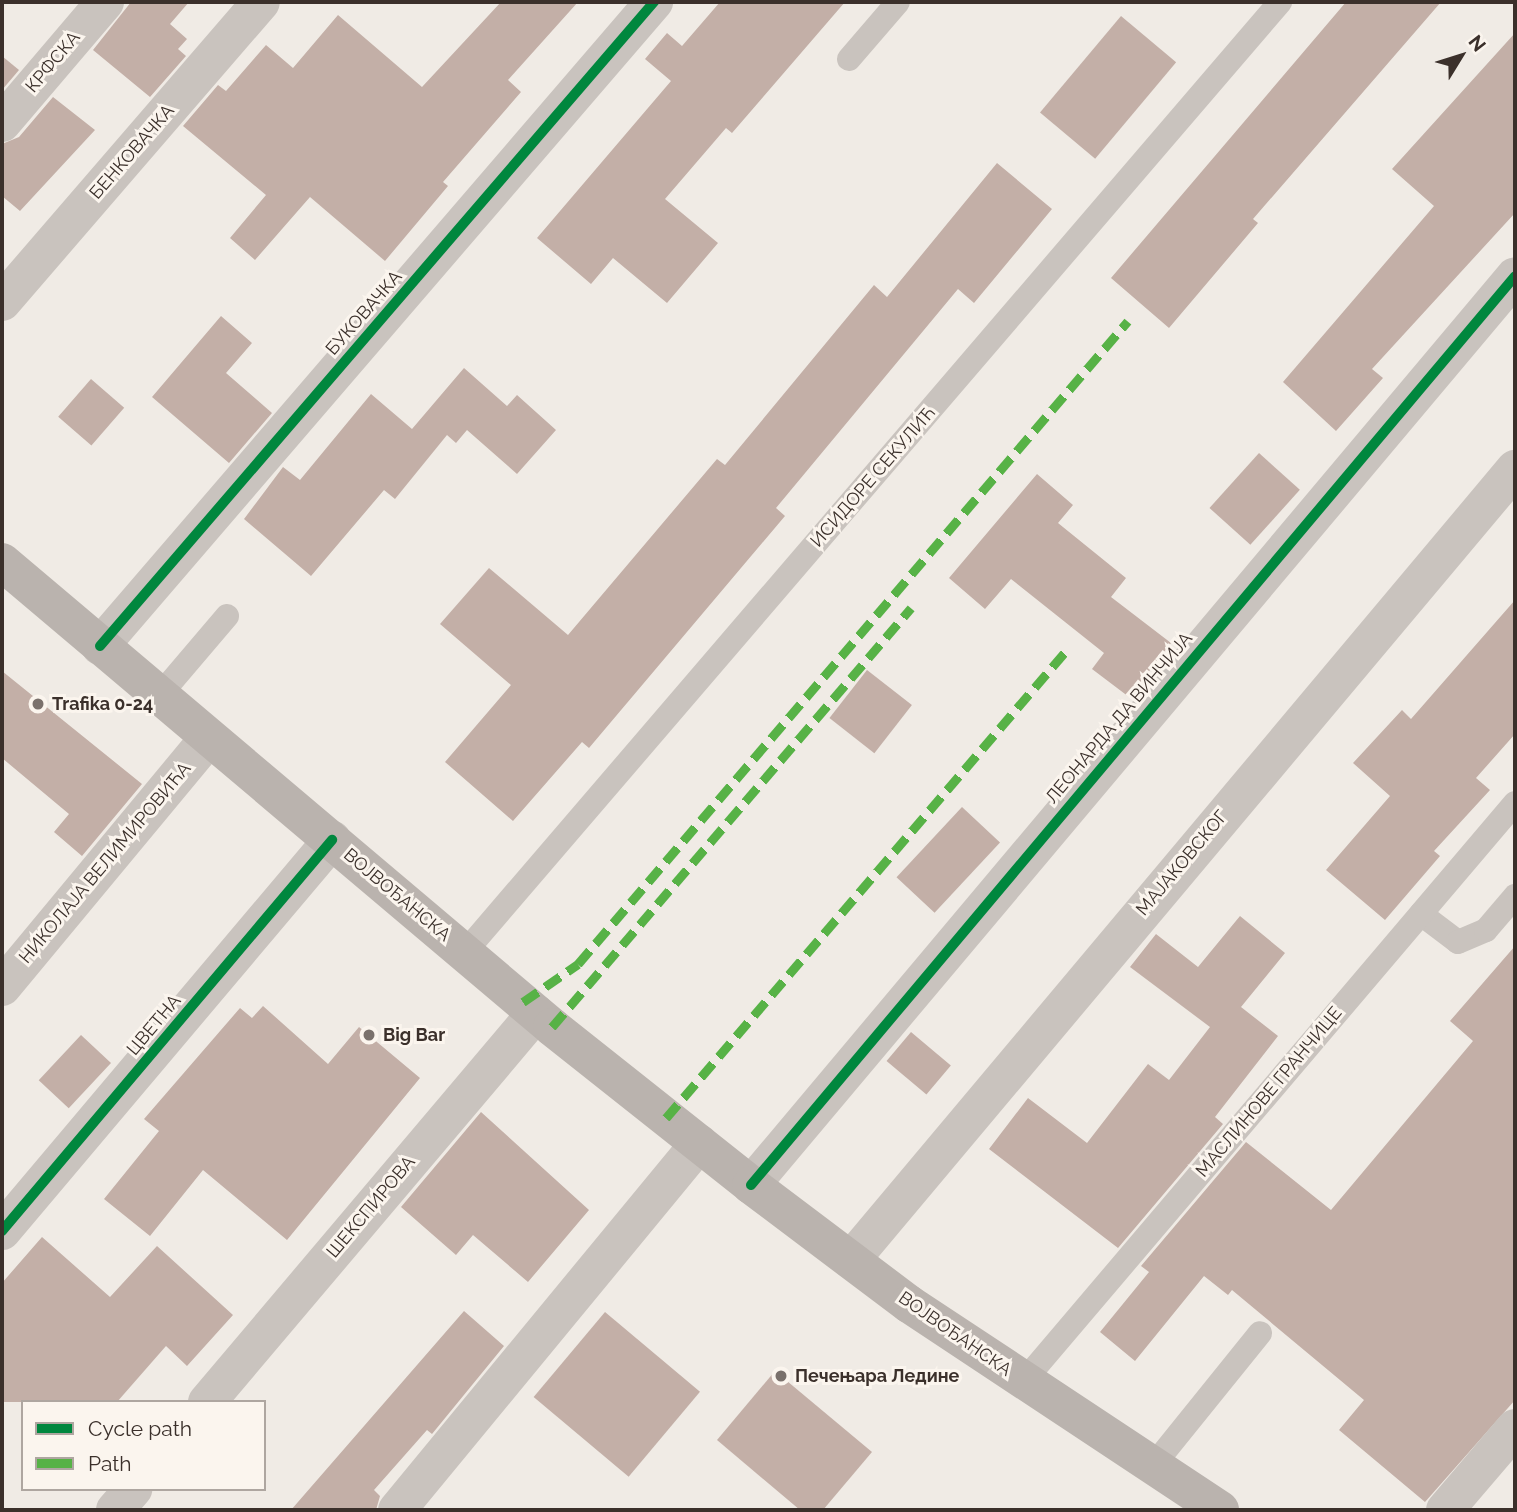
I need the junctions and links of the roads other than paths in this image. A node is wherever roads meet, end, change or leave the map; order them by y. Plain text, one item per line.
1 (105, 2) edge
2 (261, 2) edge
3 (654, 2) edge
4 (898, 2) edge
5 (1280, 2) edge
6 (849, 59) dead end
7 (2, 123) edge
8 (1515, 276) edge
9 (2, 302) edge
10 (1515, 469) edge
11 (2, 562) edge
12 (228, 616) dead end
13 (100, 646) junction
14 (159, 696) junction
15 (209, 738) junction
16 (1515, 803) edge
17 (332, 840) junction
18 (1515, 896) edge
19 (1421, 914) junction
20 (466, 952) junction
21 (2, 987) edge
22 (536, 1013) junction
23 (699, 1144) junction
24 (751, 1185) junction
25 (2, 1231) edge
26 (851, 1260) junction
27 (1260, 1333) dead end
28 (1023, 1381) junction
29 (209, 1400) edge
30 (1515, 1428) edge
31 (1152, 1467) junction
32 (131, 1491) edge
33 (115, 1510) edge
34 (397, 1510) edge
35 (1220, 1510) edge
36 (1445, 1510) edge

1 - 7 street, КРФСКА
2 - 9 street, БЕНКОВАЧКА
3 - 13 street, БУКОВАЧКА
4 - 6 lane
5 - 20 lane, ИСИДОРЕ СЕКУЛИЋ
8 - 24 street, ЛЕОНАРДА ДА ВИНЧИЈА
10 - 26 street, МАЈАКОВСКОГ
11 - 13 main road, ВОЈВОЂАНСКА
12 - 14 lane
13 - 14 main road, ВОЈВОЂАНСКА
14 - 15 main road, ВОЈВОЂАНСКА
15 - 17 main road, ВОЈВОЂАНСКА
15 - 21 street, НИКОЛАЈА ВЕЛИМИРОВИЋА
16 - 19 lane, МАСЛИНОВЕ ГРАНЧИЦЕ
17 - 20 main road, ВОЈВОЂАНСКА
17 - 25 street, ЦВЕТНА
18 - 19 lane
19 - 28 lane, МАСЛИНОВЕ ГРАНЧИЦЕ
20 - 22 main road, ВОЈВОЂАНСКА
22 - 23 main road, ВОЈВОЂАНСКА
22 - 29 street, ШЕКСПИРОВА
23 - 24 main road, ВОЈВОЂАНСКА
23 - 34 street
24 - 26 main road, ВОЈВОЂАНСКА
26 - 28 main road, ВОЈВОЂАНСКА
27 - 31 lane
28 - 31 main road, ВОЈВОЂАНСКА
30 - 36 street
31 - 35 main road, ВОЈВОЂАНСКА
32 - 33 street

